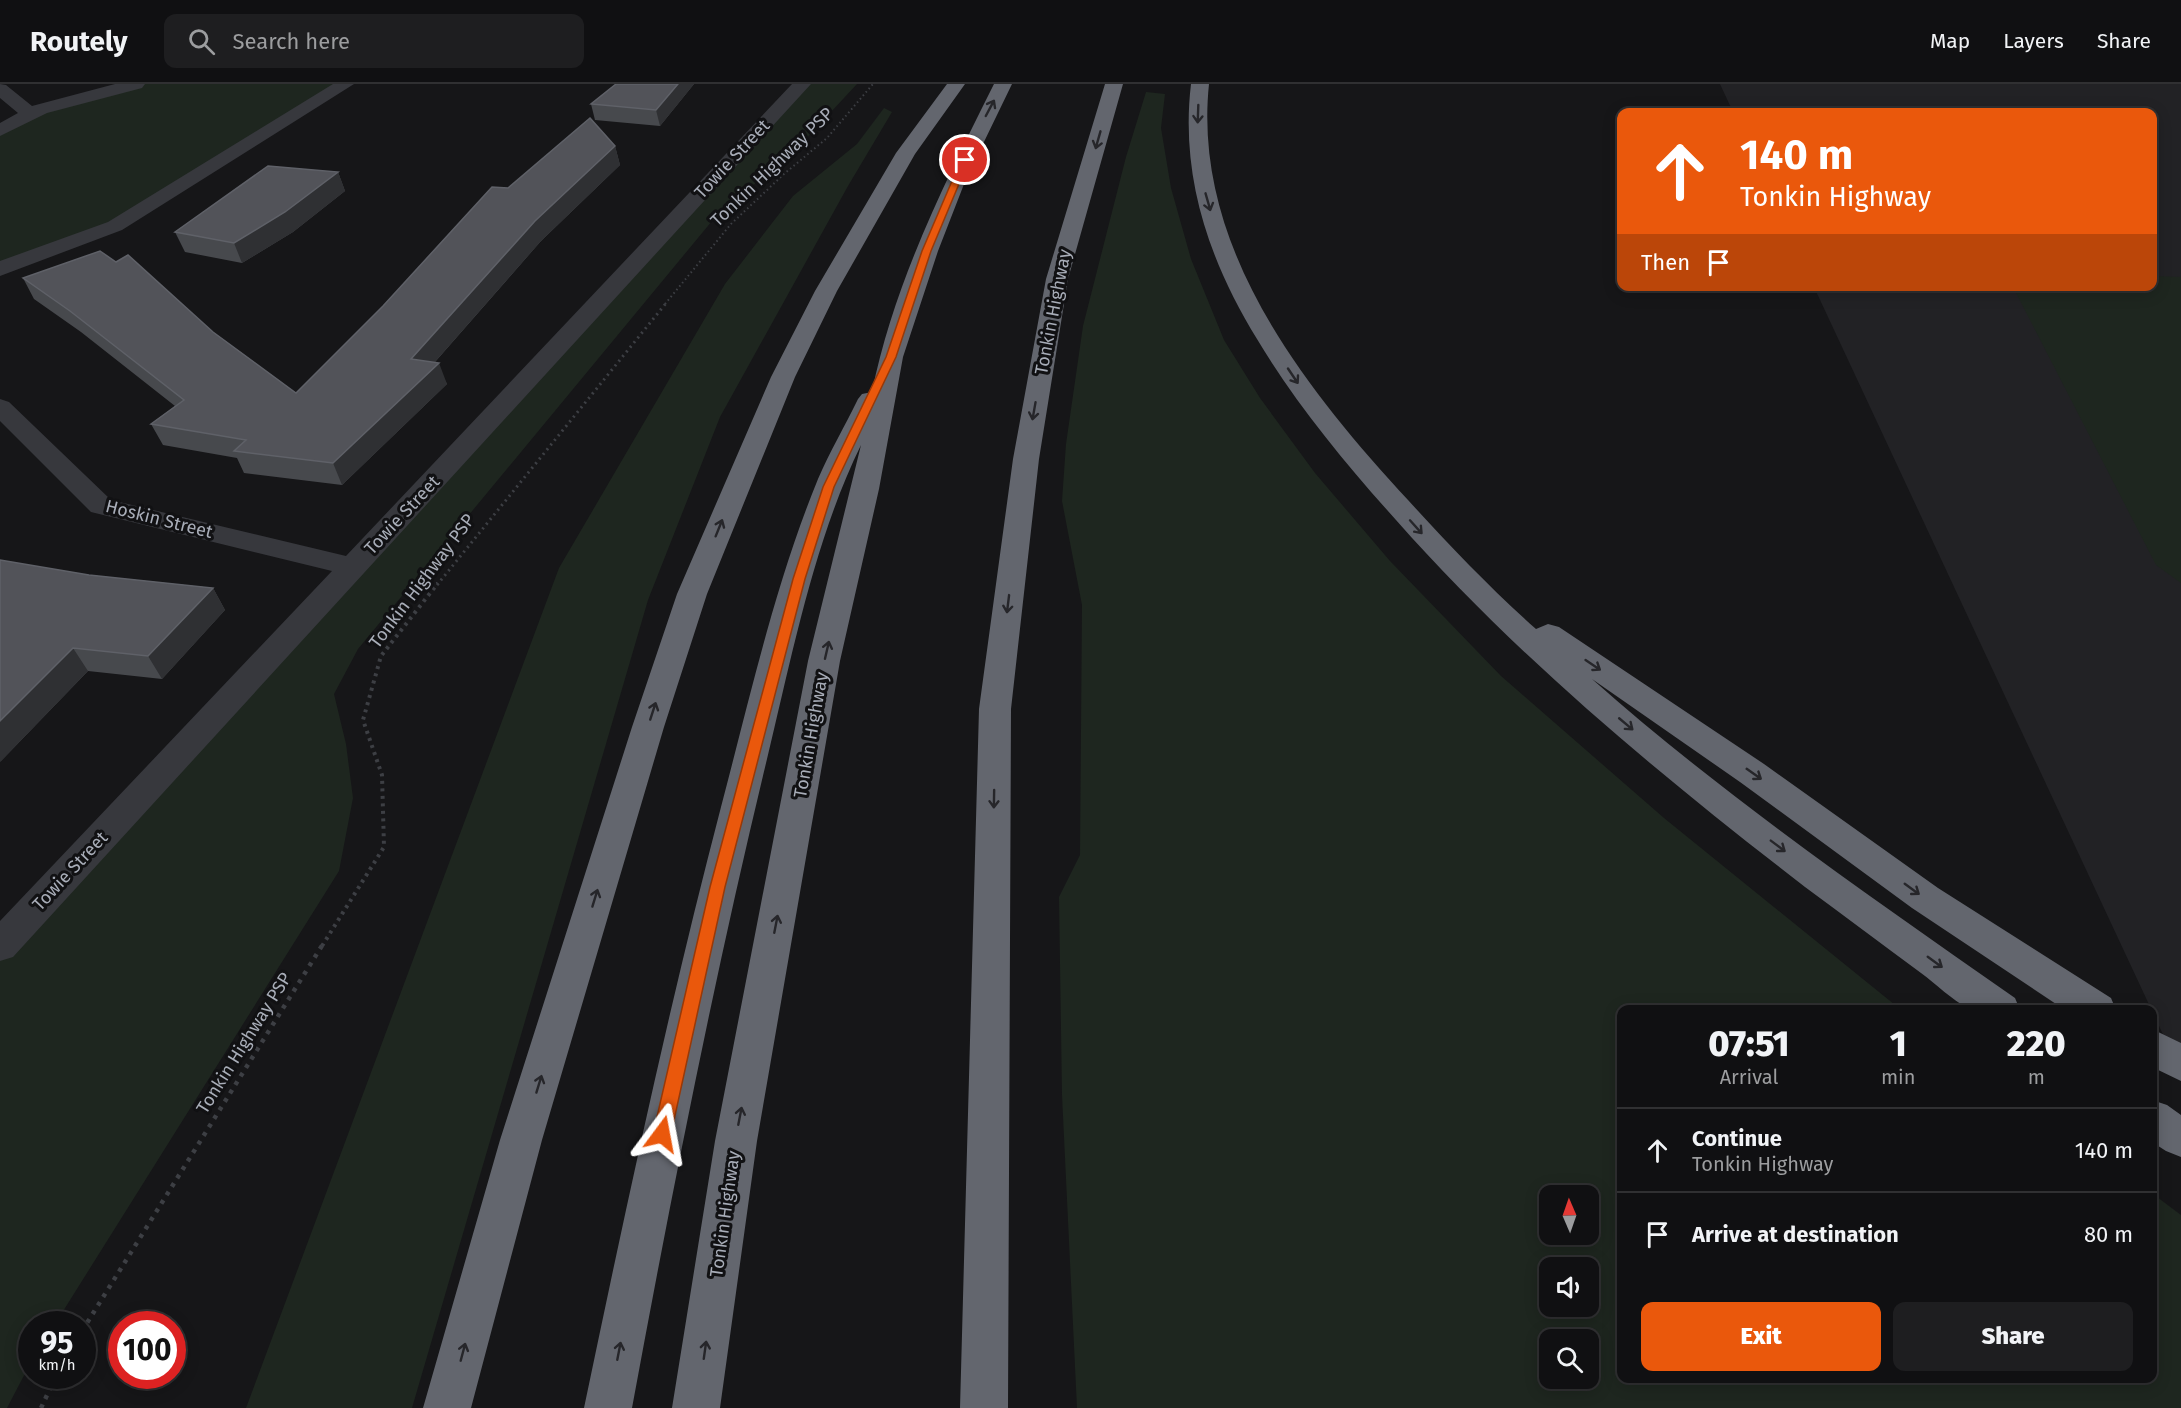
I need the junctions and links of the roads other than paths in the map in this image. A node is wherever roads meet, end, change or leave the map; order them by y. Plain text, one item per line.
1 (136, 84) edge
2 (345, 84) edge
3 (802, 84) edge
4 (956, 84) edge
5 (1003, 84) edge
6 (1114, 84) edge
7 (1200, 84) edge
8 (0, 89) edge
9 (30, 114) junction
10 (0, 130) edge
11 (0, 269) edge
12 (891, 357) junction
13 (0, 407) edge
14 (354, 567) junction
15 (1458, 573) junction
16 (0, 946) edge
17 (1994, 1005) edge
18 (2089, 1005) edge
19 (2157, 1049) edge
20 (2181, 1064) edge
21 (2157, 1121) edge
22 (2181, 1138) edge
23 (447, 1408) edge
24 (608, 1408) edge
25 (696, 1408) edge
26 (984, 1408) edge

1 - 9 street
2 - 11 street
3 - 14 street, Towie Street
23 -> 4 highway
12 -> 5 highway, Tonkin Highway
6 -> 26 highway, Tonkin Highway
7 -> 15 highway
8 - 9 street
9 - 10 street
24 -> 12 highway
25 -> 12 highway, Tonkin Highway
13 - 14 street, Hoskin Street
14 - 16 street, Towie Street
15 -> 17 highway
15 -> 18 highway
19 - 20 highway
21 - 22 highway

